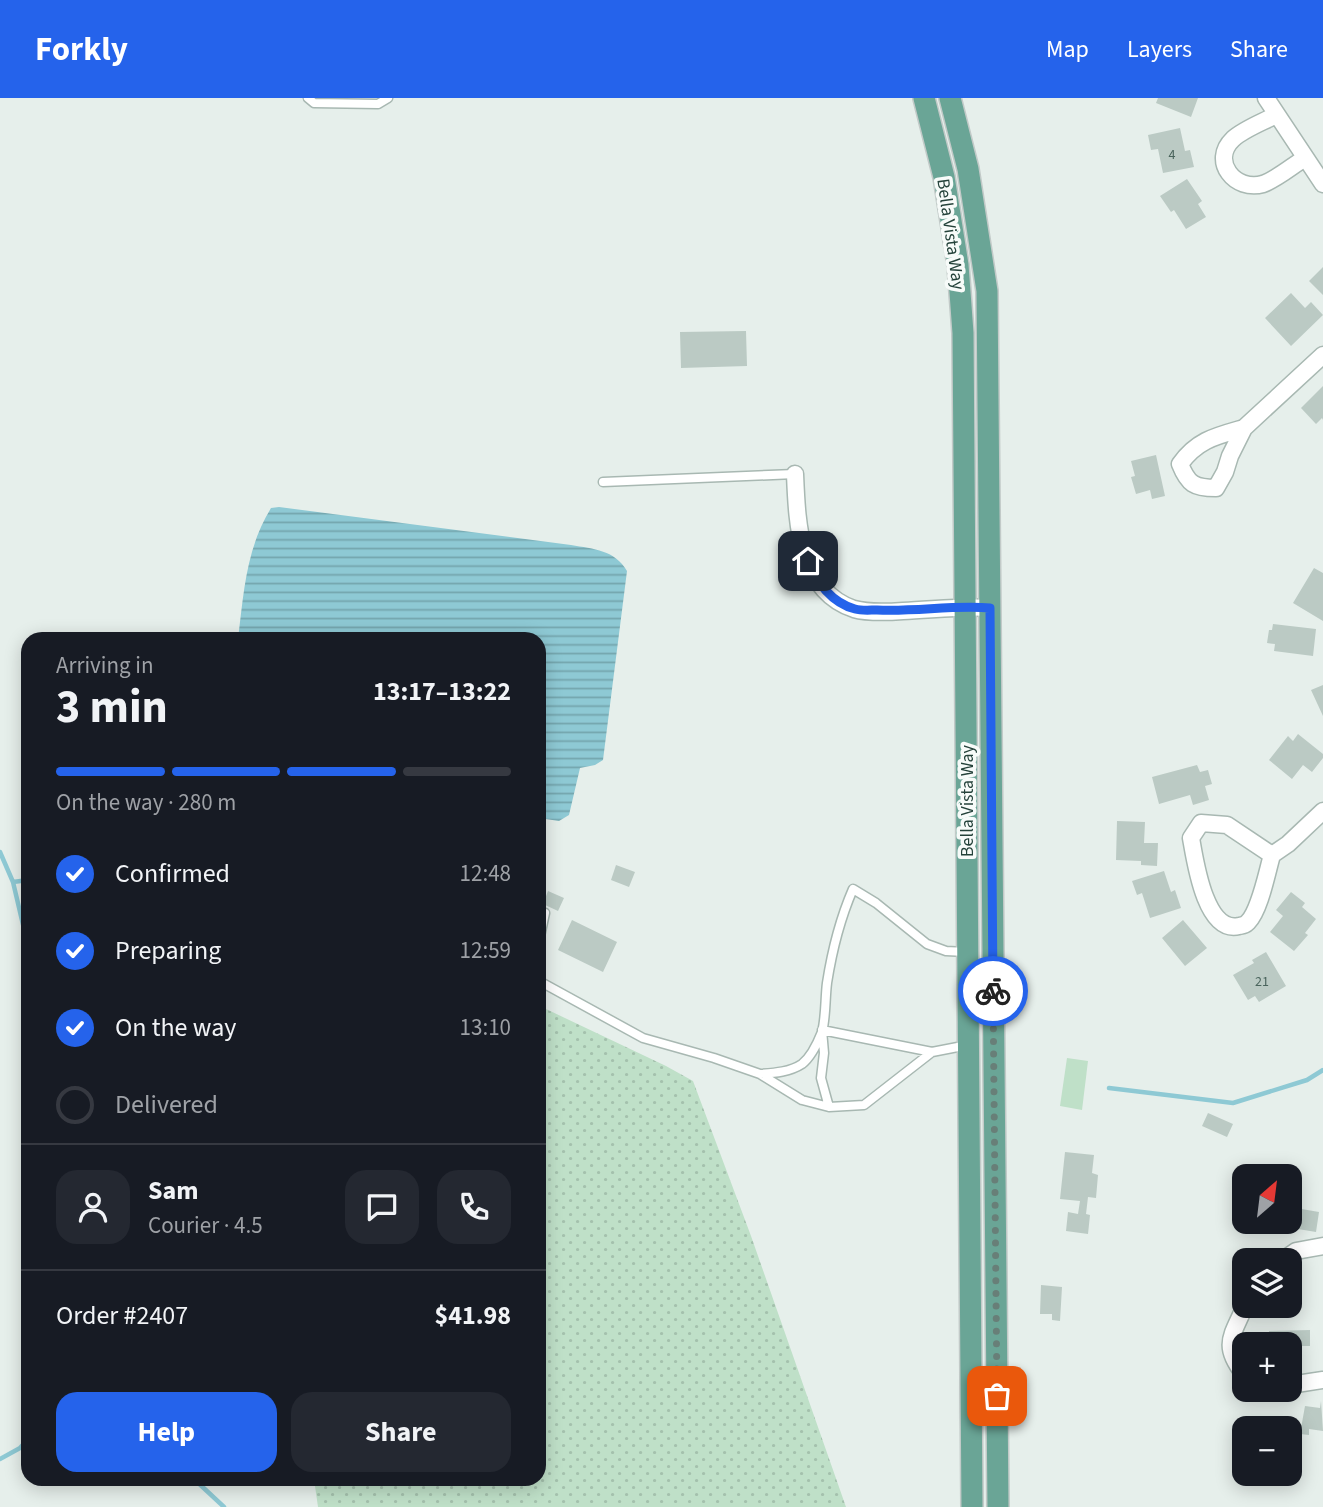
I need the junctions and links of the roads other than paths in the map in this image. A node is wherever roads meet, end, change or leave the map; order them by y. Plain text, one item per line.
1 (308, 98) edge
2 (388, 98) edge
3 (924, 98) edge
4 (950, 98) edge
5 (1266, 98) edge
6 (1276, 115) junction
7 (1305, 158) junction
8 (1323, 184) edge
9 (1323, 355) edge
10 (1244, 428) dead end
11 (795, 474) joint
12 (603, 482) dead end
13 (966, 606) junction
14 (990, 608) junction
15 (1323, 811) edge
16 (1272, 855) junction
17 (969, 952) junction
18 (546, 985) edge
19 (822, 1030) junction
20 (968, 1045) junction
21 (932, 1052) junction
22 (760, 1074) junction
23 (829, 1107) junction
24 (1323, 1246) edge
25 (1302, 1250) edge
26 (1232, 1335) edge
27 (1232, 1354) edge
28 (1323, 1380) edge
29 (1302, 1383) edge
30 (972, 1507) edge
31 (998, 1507) edge

1 - 2 lane
3 - 13 main road, Bella Vista Way
4 - 14 main road, Bella Vista Way
5 - 6 street
6 - 7 street
6 - 7 street
7 - 8 street
9 - 10 street
11 - 12 lane
11 - 13 street
13 - 14 street
13 - 17 main road, Bella Vista Way
14 - 31 main road, Bella Vista Way
15 - 16 street
16 - 16 street
17 - 19 lane
17 - 20 main road, Bella Vista Way
18 - 22 lane
19 - 21 lane
19 - 22 lane
19 - 23 lane
20 - 21 lane
20 - 30 main road, Bella Vista Way
21 - 23 lane
22 - 23 lane
24 - 25 street
26 - 27 street
28 - 29 street

